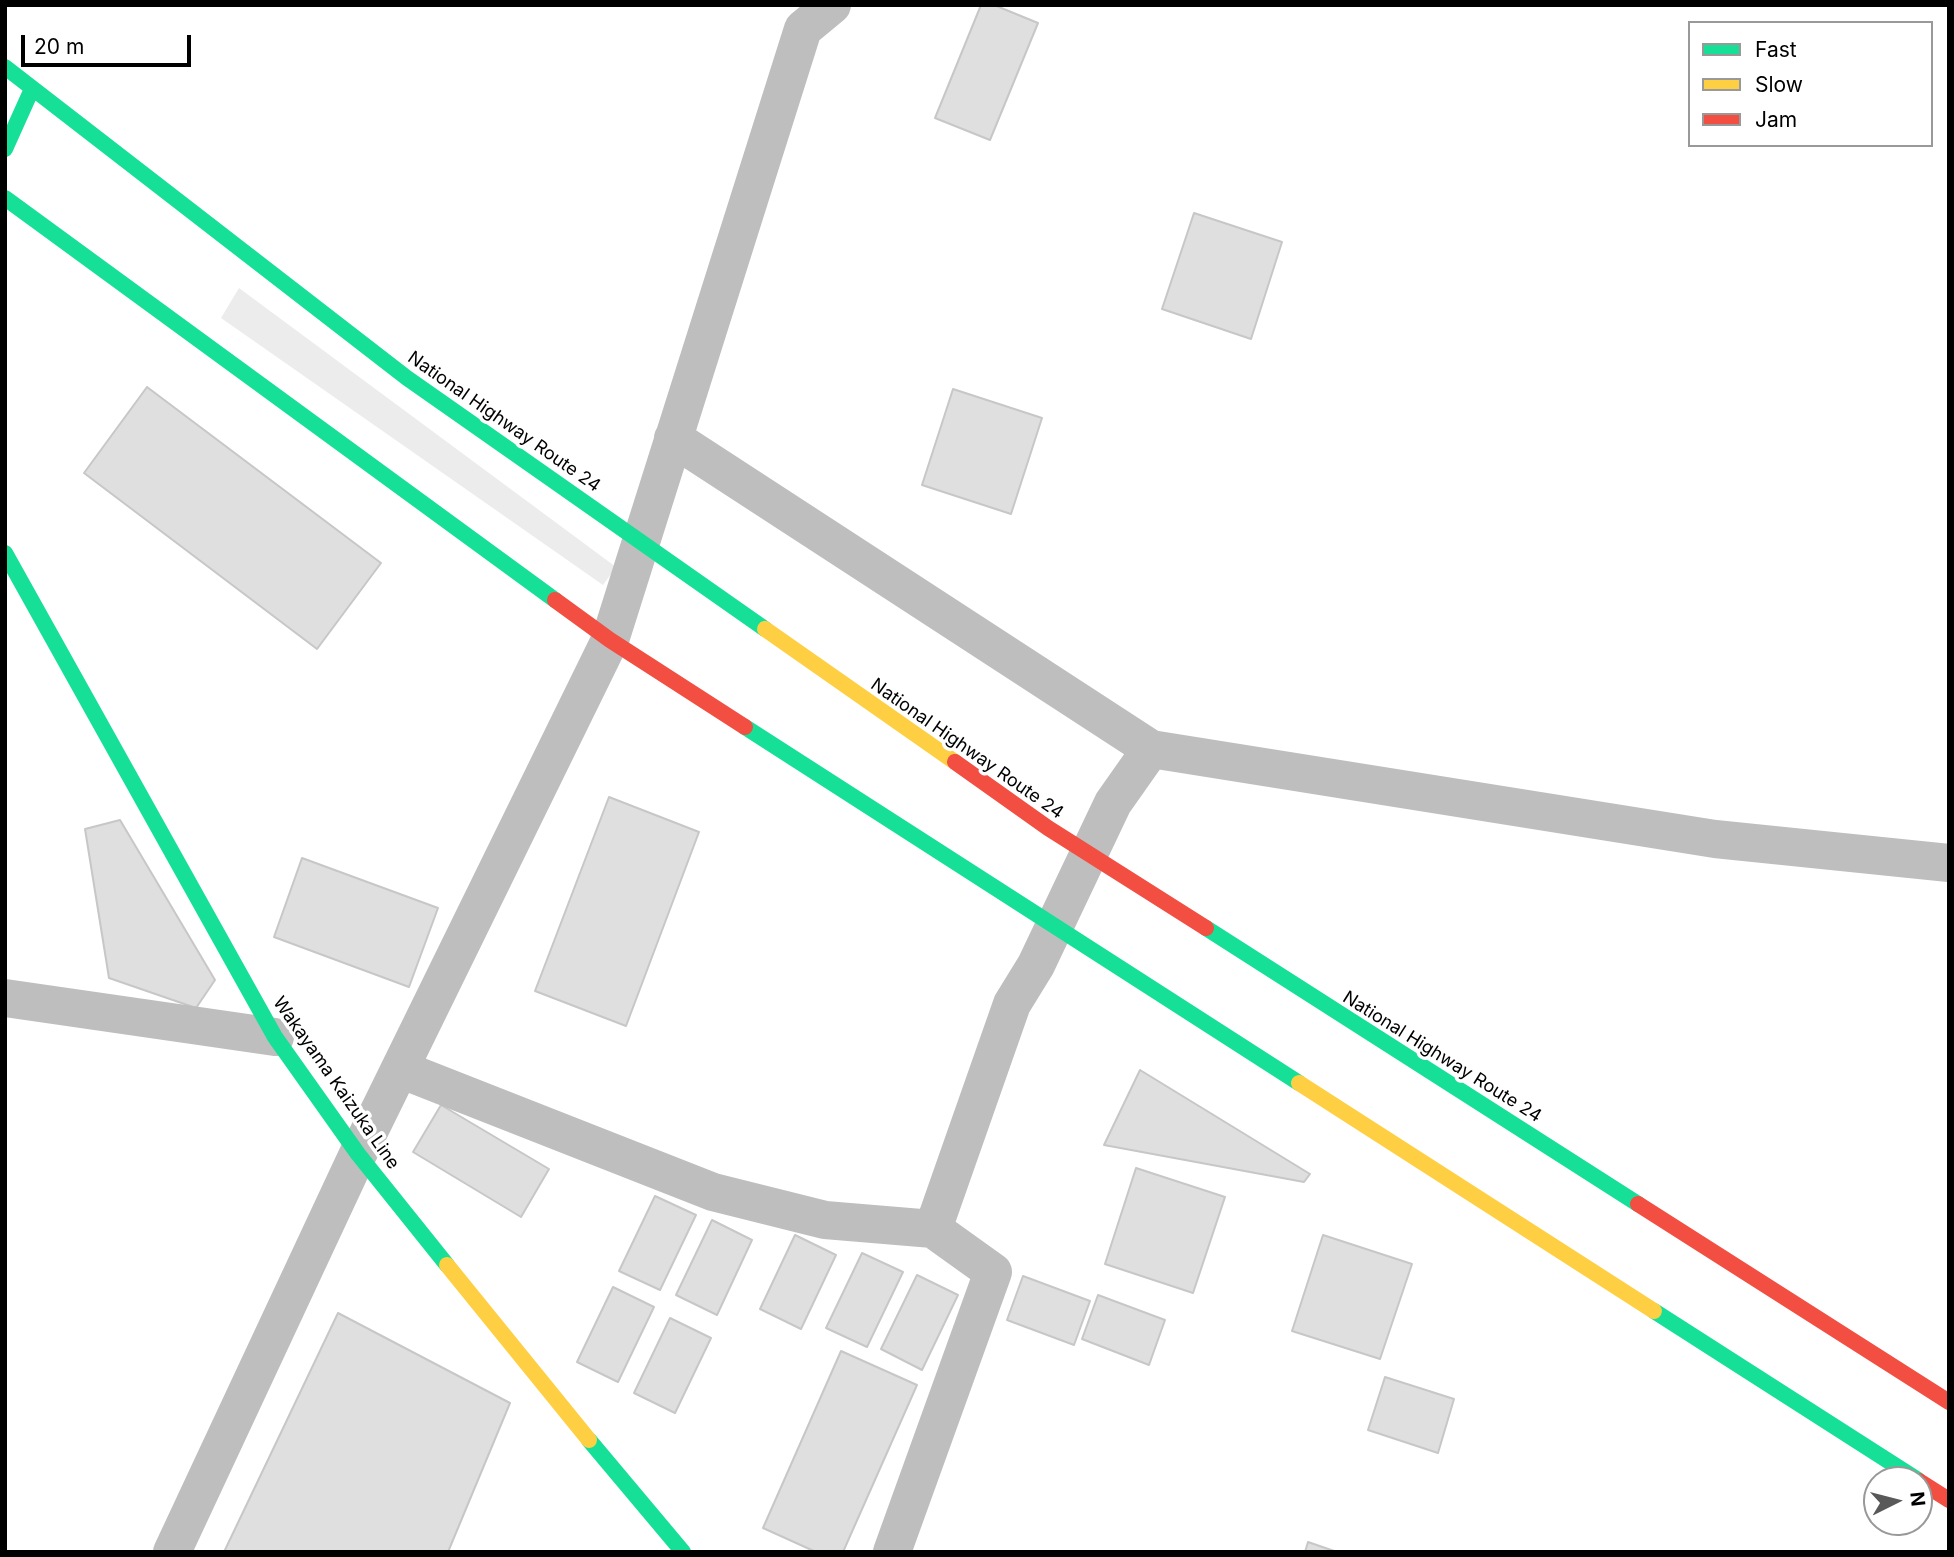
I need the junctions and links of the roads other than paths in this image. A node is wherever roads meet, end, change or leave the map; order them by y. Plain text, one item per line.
1 (832, 5) edge
2 (5, 67) edge
3 (32, 89) junction
4 (5, 149) edge
5 (5, 198) edge
6 (673, 438) junction
7 (641, 543) junction
8 (5, 553) edge
9 (610, 640) junction
10 (1151, 749) junction
11 (1088, 856) junction
12 (1949, 863) edge
13 (1054, 927) junction
14 (5, 998) edge
15 (275, 1037) junction
16 (400, 1069) junction
17 (358, 1154) junction
18 (933, 1229) junction
19 (1949, 1402) edge
20 (1896, 1466) edge
21 (1933, 1490) edge
22 (1949, 1500) edge
23 (172, 1552) edge
24 (683, 1552) edge
25 (892, 1552) edge

1 - 6 street
2 - 3 main road, National Highway Route 24
3 - 4 main road
3 - 7 main road, National Highway Route 24
5 - 9 main road
6 - 7 street
6 - 10 street
7 - 9 street
7 - 11 main road, National Highway Route 24
8 - 15 main road, Wakayama Kaizuka Line
9 - 13 main road
9 - 16 street
10 - 11 street
10 - 12 street
11 - 13 street
11 - 19 main road, National Highway Route 24
13 - 18 street
13 - 20 main road
14 - 15 street
15 - 17 main road, Wakayama Kaizuka Line
16 - 17 street
16 - 18 street
17 - 23 street
17 - 24 main road, Wakayama Kaizuka Line
18 - 25 street
21 - 22 main road

